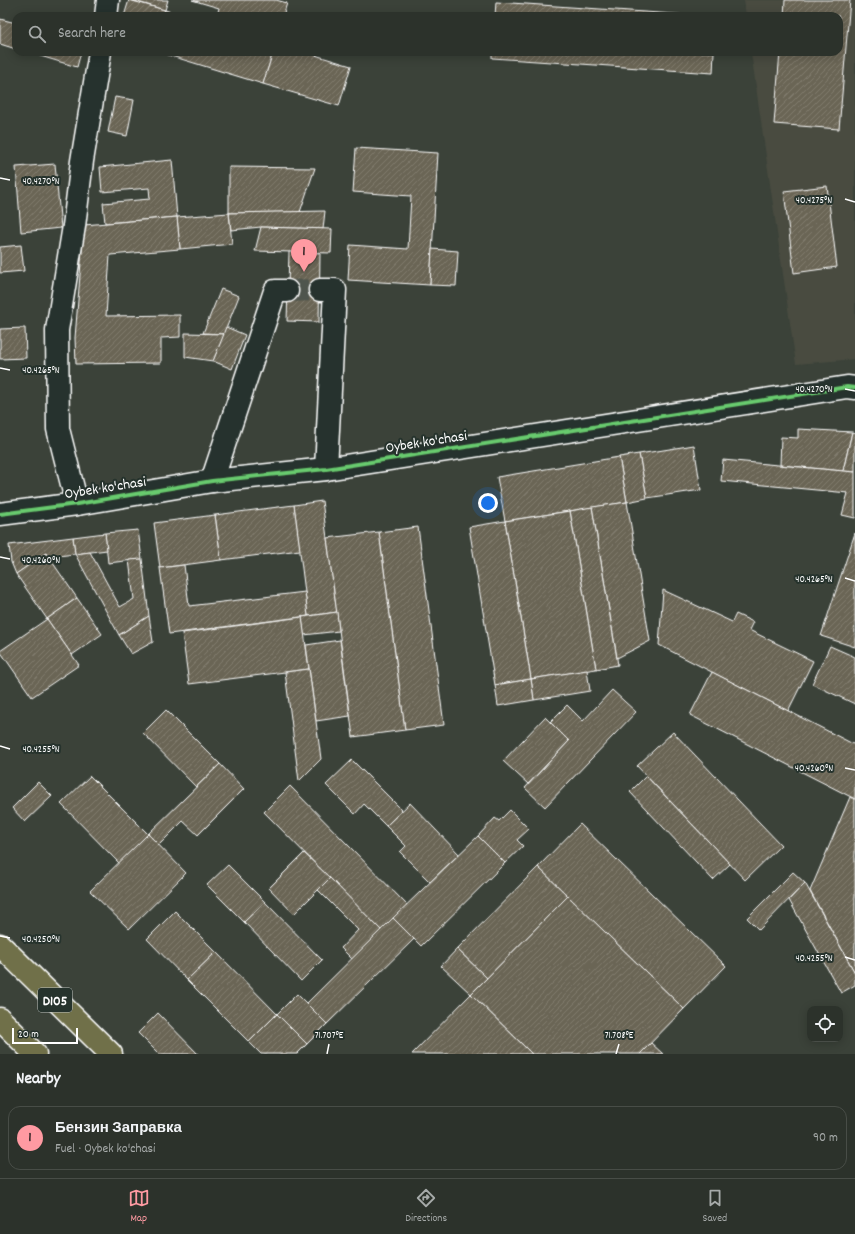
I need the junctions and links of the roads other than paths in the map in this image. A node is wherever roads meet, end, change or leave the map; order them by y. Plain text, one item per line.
1 (108, 0) edge
2 (106, 12) edge
3 (99, 56) edge
4 (320, 290) tunnel mouth
5 (287, 291) tunnel mouth
6 (855, 388) edge
7 (326, 469) junction
8 (212, 481) junction
9 (77, 504) junction
10 (0, 514) edge
11 (0, 945) edge
12 (0, 1019) edge
13 (35, 1054) edge
14 (111, 1054) edge

1 - 2 street
3 - 9 street
4 - 7 street
5 - 8 street
6 - 7 street, Oybek ko'chasi
7 - 8 street, Oybek ko'chasi
8 - 9 street, Oybek ko'chasi
9 - 10 street, Oybek ko'chasi
11 - 14 highway, D105
12 - 13 highway

